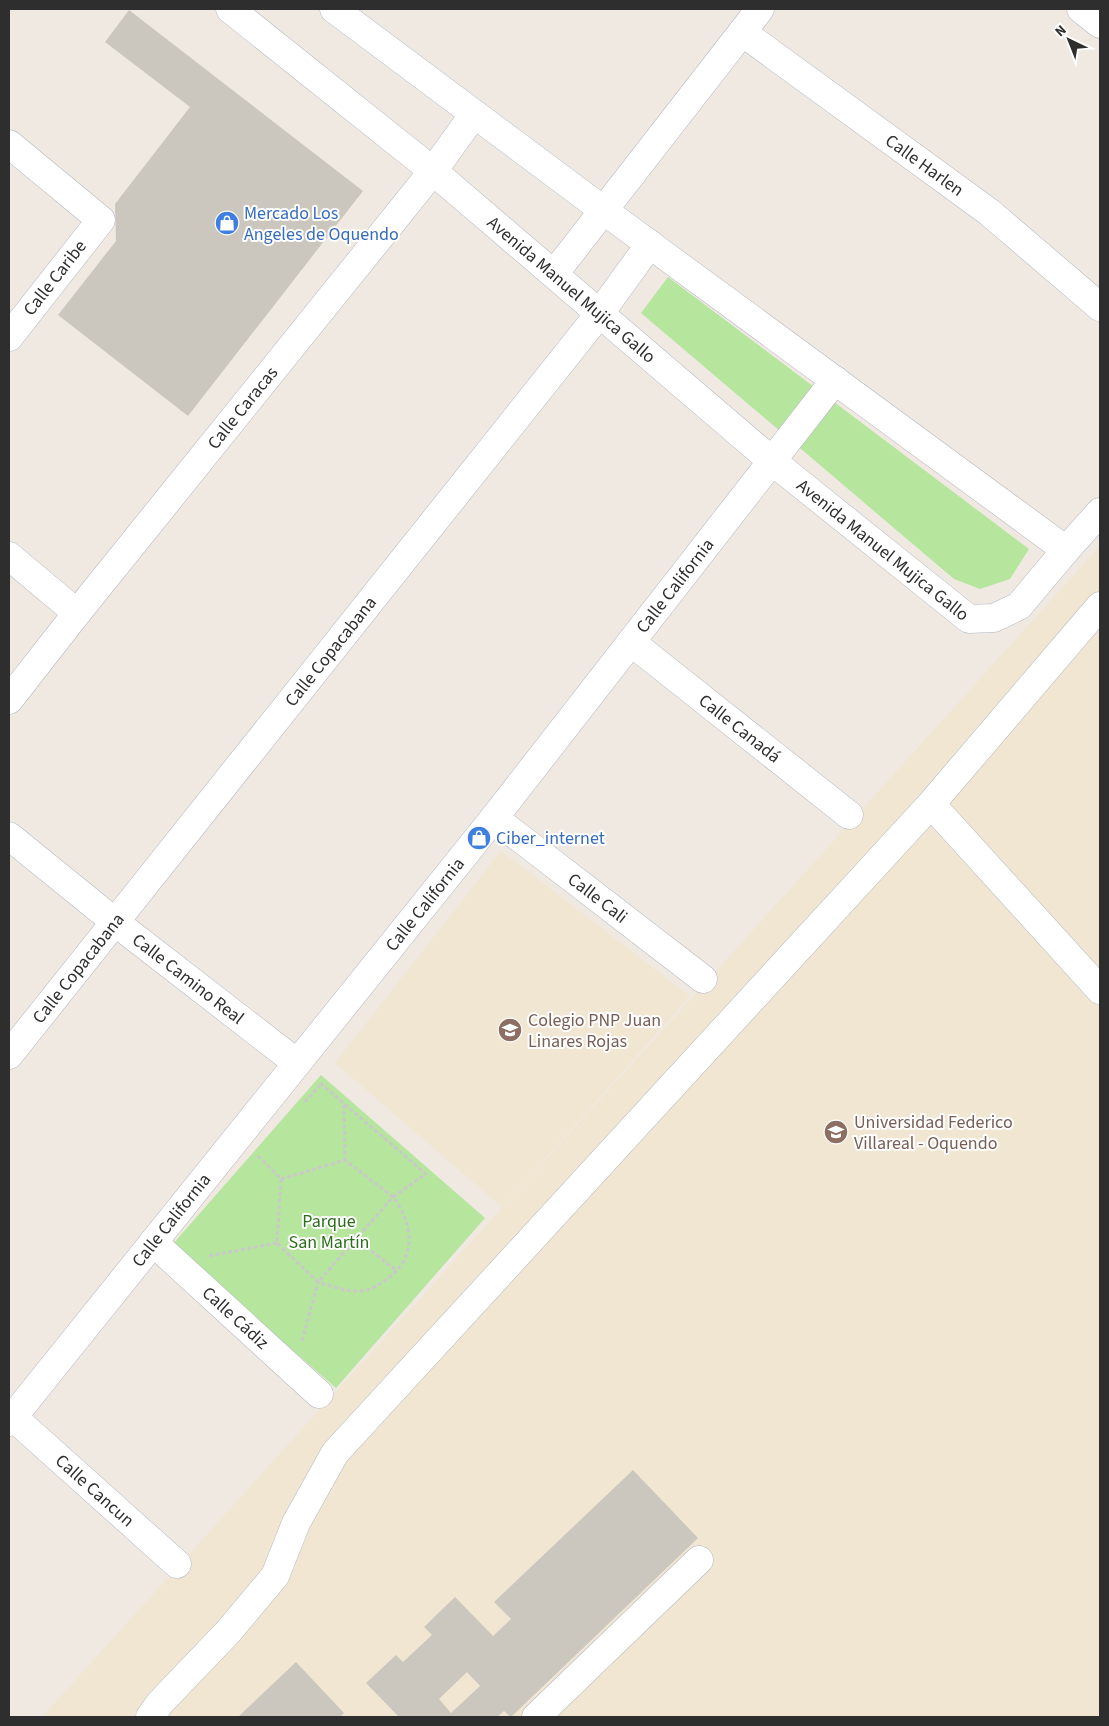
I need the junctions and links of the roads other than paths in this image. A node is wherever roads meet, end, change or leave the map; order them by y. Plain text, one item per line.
1 (230, 9) edge
2 (334, 9) edge
3 (760, 9) edge
4 (1081, 9) edge
5 (1100, 24) edge
6 (742, 32) junction
7 (474, 114) junction
8 (9, 144) edge
9 (433, 171) junction
10 (603, 210) junction
11 (650, 244) junction
12 (554, 274) junction
13 (1100, 307) edge
14 (600, 313) junction
15 (9, 337) edge
16 (835, 380) junction
17 (772, 461) junction
18 (1100, 512) edge
19 (1066, 550) junction
20 (9, 556) edge
21 (1100, 606) edge
22 (77, 612) junction
23 (631, 642) junction
24 (9, 700) edge
25 (931, 804) junction
26 (849, 815) dead end
27 (494, 818) junction
28 (9, 836) edge
29 (115, 922) junction
30 (702, 979) dead end
31 (1100, 990) edge
32 (9, 1055) edge
33 (297, 1063) junction
34 (153, 1242) junction
35 (319, 1394) dead end
36 (11, 1420) edge
37 (699, 1560) dead end
38 (177, 1564) dead end
39 (150, 1717) edge
40 (536, 1717) edge

1 - 9 street, Avenida Manuel Mujica Gallo
2 - 7 street
3 - 6 street
4 - 5 street
6 - 10 street
6 - 13 street, Calle Harlen
7 - 9 street, Calle Caracas
7 - 10 street
8 - 15 street, Calle Caribe
9 - 12 street, Avenida Manuel Mujica Gallo
9 - 22 street, Calle Caracas
10 - 11 street
10 - 12 street
11 - 14 street, Calle Copacabana
11 - 16 street
12 - 14 street, Avenida Manuel Mujica Gallo
14 - 17 street, Avenida Manuel Mujica Gallo
14 - 29 street, Calle Copacabana
16 - 17 street, Calle California
16 - 19 street
17 - 19 street, Avenida Manuel Mujica Gallo
17 - 23 street, Calle California
18 - 19 street, Avenida Manuel Mujica Gallo
20 - 22 street
21 - 25 street
22 - 24 street, Calle Caracas
23 - 26 street, Calle Canadá
23 - 27 street, Calle California
25 - 31 street
25 - 39 street
27 - 30 street, Calle Cali
27 - 33 street, Calle California
28 - 29 street, Calle Camino Real
29 - 32 street, Calle Copacabana
29 - 33 street, Calle Camino Real
33 - 34 street, Calle California
34 - 35 street, Calle Cádiz
34 - 36 street, Calle California
36 - 38 street, Calle Cancun
37 - 40 street

